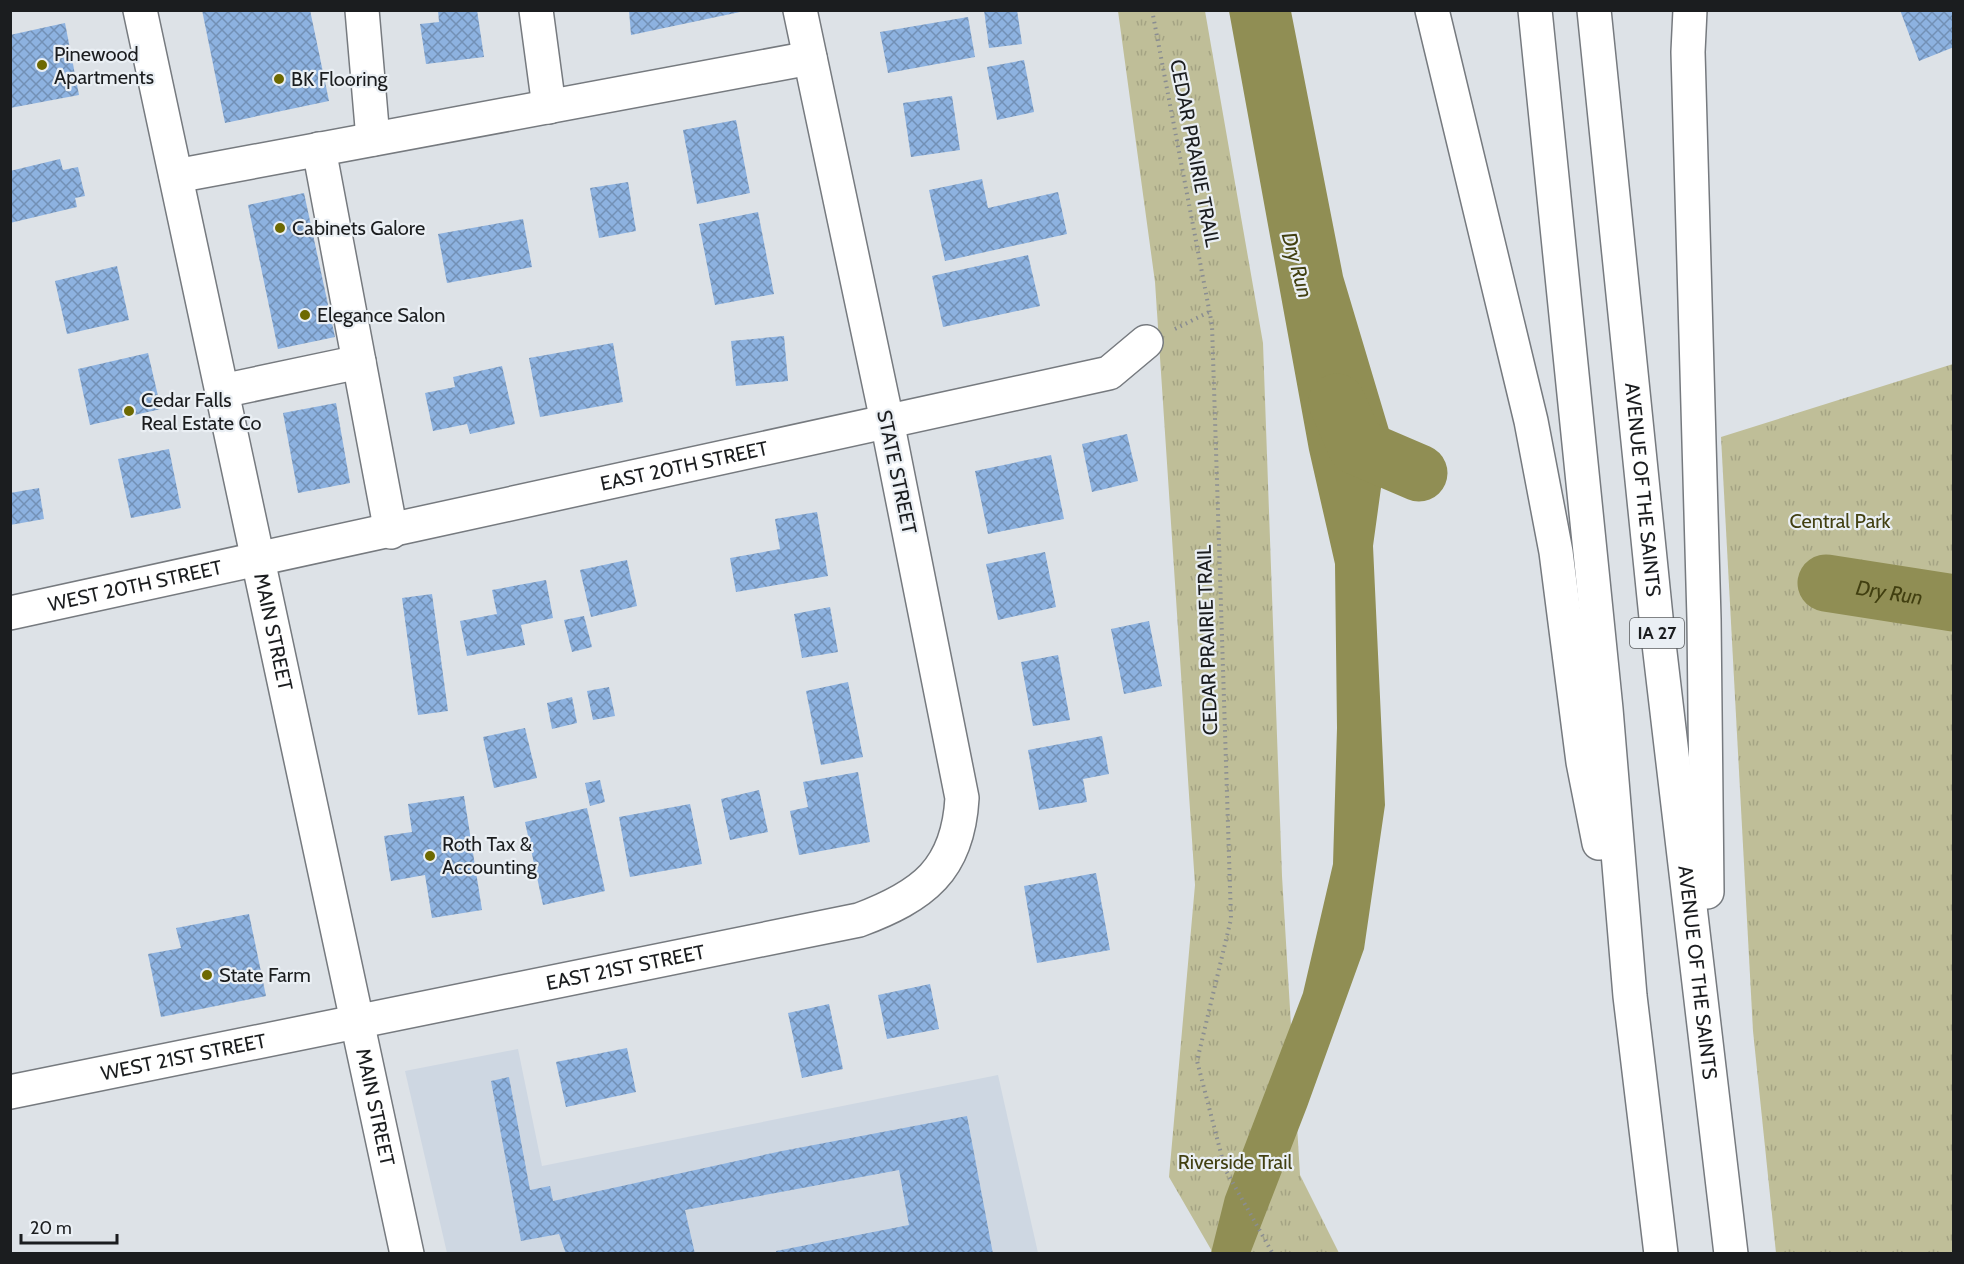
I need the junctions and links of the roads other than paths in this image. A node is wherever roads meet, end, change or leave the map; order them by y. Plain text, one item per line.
1 (140, 10) edge
2 (362, 10) edge
3 (536, 10) edge
4 (800, 10) edge
5 (1432, 10) edge
6 (1535, 10) edge
7 (1594, 10) edge
8 (1690, 10) edge
9 (810, 58) junction
10 (549, 107) junction
11 (373, 139) junction
12 (319, 149) junction
13 (176, 176) junction
14 (1146, 342) road end
15 (359, 362) junction
16 (222, 391) junction
17 (887, 422) junction
18 (391, 532) junction
19 (258, 561) junction
20 (10, 613) edge
21 (892, 908) joint
22 (1629, 996) junction
23 (357, 1021) junction
24 (1708, 1056) junction
25 (10, 1092) edge
26 (407, 1254) edge
27 (1661, 1254) edge
28 (1731, 1254) edge

1 - 13 main road, MAIN STREET
2 - 11 main road
3 - 10 main road
4 - 9 main road, STATE STREET
5 - 22 main road
6 - 22 main road
7 - 24 main road, AVENUE OF THE SAINTS / IA 27
8 - 24 main road
9 - 10 main road
9 - 17 main road, STATE STREET
10 - 11 main road
11 - 12 main road
12 - 13 main road
12 - 15 main road
13 - 16 main road, MAIN STREET
14 - 17 main road, EAST 20TH STREET
15 - 16 main road
15 - 18 main road
16 - 19 main road, MAIN STREET
17 - 18 main road, EAST 20TH STREET
17 - 21 main road, STATE STREET
18 - 19 main road, EAST 20TH STREET
19 - 20 main road, WEST 20TH STREET
19 - 23 main road, MAIN STREET
21 - 23 main road, EAST 21ST STREET
22 - 27 main road
23 - 25 main road, WEST 21ST STREET
23 - 26 main road, MAIN STREET
24 - 28 main road, AVENUE OF THE SAINTS / IA 27

